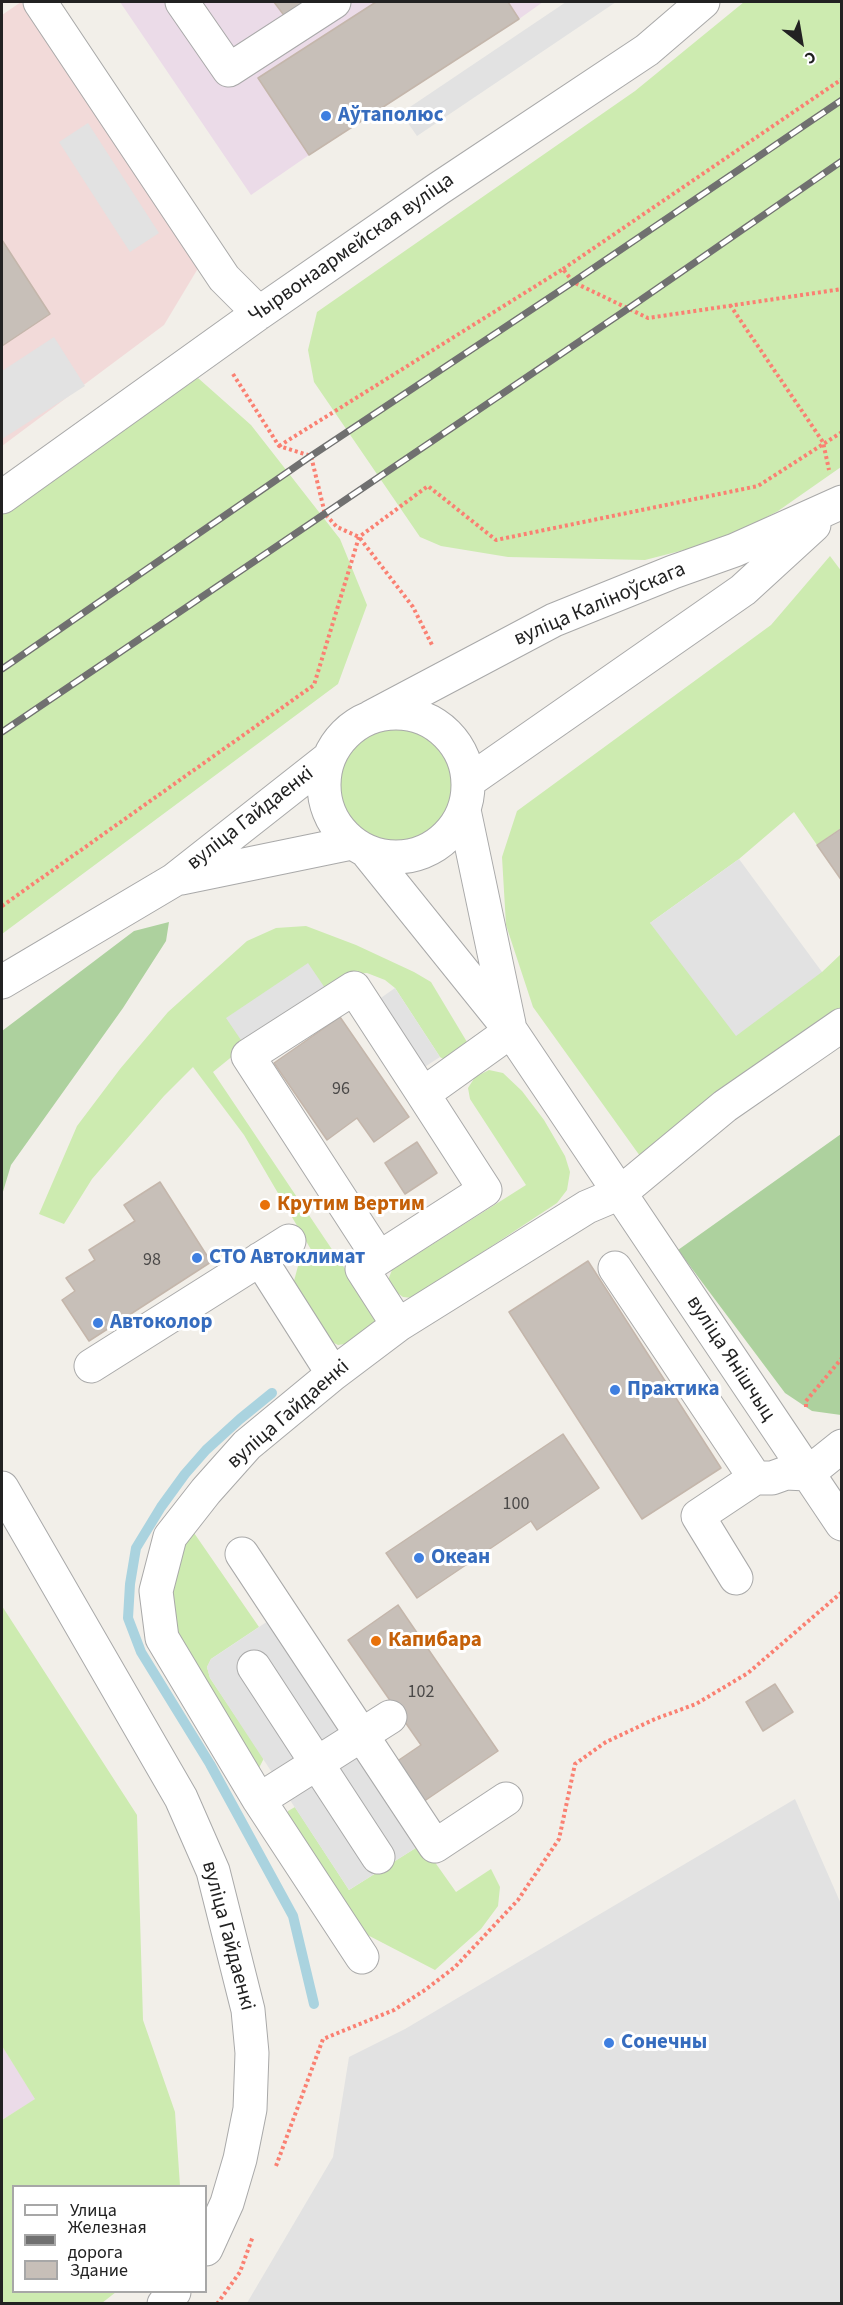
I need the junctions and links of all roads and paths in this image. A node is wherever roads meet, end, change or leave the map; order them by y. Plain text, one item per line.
1 (40, 2) edge
2 (182, 2) edge
3 (334, 2) edge
4 (703, 2) edge
5 (842, 79) edge
6 (563, 269) junction
7 (842, 289) edge
8 (730, 305) junction
9 (259, 313) junction
10 (213, 347) junction
11 (842, 432) edge
12 (823, 442) junction
13 (279, 446) junction
14 (2, 497) edge
15 (839, 504) edge
16 (359, 537) junction
17 (448, 676) junction
18 (370, 717) junction
19 (329, 758) junction
20 (466, 795) junction
21 (359, 847) junction
22 (174, 880) junction
23 (2, 906) edge
24 (2, 982) edge
25 (842, 1025) edge
26 (511, 1031) junction
27 (423, 1094) junction
28 (620, 1193) junction
29 (289, 1240) dead end
30 (379, 1258) junction
31 (260, 1259) junction
32 (615, 1268) dead end
33 (398, 1325) junction
34 (842, 1358) edge
35 (91, 1366) dead end
36 (333, 1374) junction
37 (806, 1411) dead end
38 (842, 1446) edge
39 (807, 1474) junction
40 (755, 1478) junction
41 (2, 1488) edge
42 (842, 1524) edge
43 (242, 1554) dead end
44 (736, 1578) dead end
45 (842, 1592) edge
46 (254, 1667) dead end
47 (390, 1718) dead end
48 (362, 1735) junction
49 (317, 1763) junction
50 (506, 1799) dead end
51 (259, 1800) junction
52 (378, 1857) dead end
53 (362, 1957) dead end
54 (274, 2174) dead end
55 (255, 2229) dead end
56 (207, 2247) edge
57 (218, 2304) edge

1 - 9 street
2 - 3 street
4 - 9 street, Чырвонаармейская вуліца
5 - 6 path
6 - 8 path
6 - 13 path
7 - 8 path
8 - 12 path
9 - 10 street, Чырвонаармейская вуліца
10 - 13 path
10 - 14 street, Чырвонаармейская вуліца
11 - 12 path
12 - 15 path
12 - 16 path
13 - 16 path
15 - 17 street, вуліца Каліноўскага
15 - 20 street
16 - 17 path
16 - 23 path
17 - 18 street, вуліца Каліноўскага
18 - 19 street, вуліца Каліноўскага
18 - 20 street, вуліца Каліноўскага
19 - 21 street, вуліца Каліноўскага
19 - 22 street, вуліца Гайдаенкі
20 - 21 street
20 - 26 street, вуліца Каліноўскага
21 - 22 street, вуліца Гайдаенкі
21 - 26 street, вуліца Каліноўскага
22 - 24 street, вуліца Гайдаенкі
25 - 28 street
26 - 27 street
26 - 28 street, вуліца Янішчыц
27 - 30 street
27 - 30 street
28 - 33 street, вуліца Гайдаенкі
28 - 39 street, вуліца Янішчыц
29 - 31 street
30 - 33 street
31 - 35 street
31 - 36 street
32 - 40 street
33 - 36 street, вуліца Гайдаенкі
34 - 37 path
36 - 51 street, вуліца Гайдаенкі
38 - 39 street
39 - 40 street
39 - 42 street, вуліца Янішчыц
40 - 44 street
41 - 56 street, вуліца Гайдаенкі
43 - 48 street
45 - 54 path
46 - 49 street
47 - 48 street
48 - 49 street
48 - 50 street
49 - 51 street
49 - 52 street
51 - 53 street, вуліца Гайдаенкі
55 - 57 path

